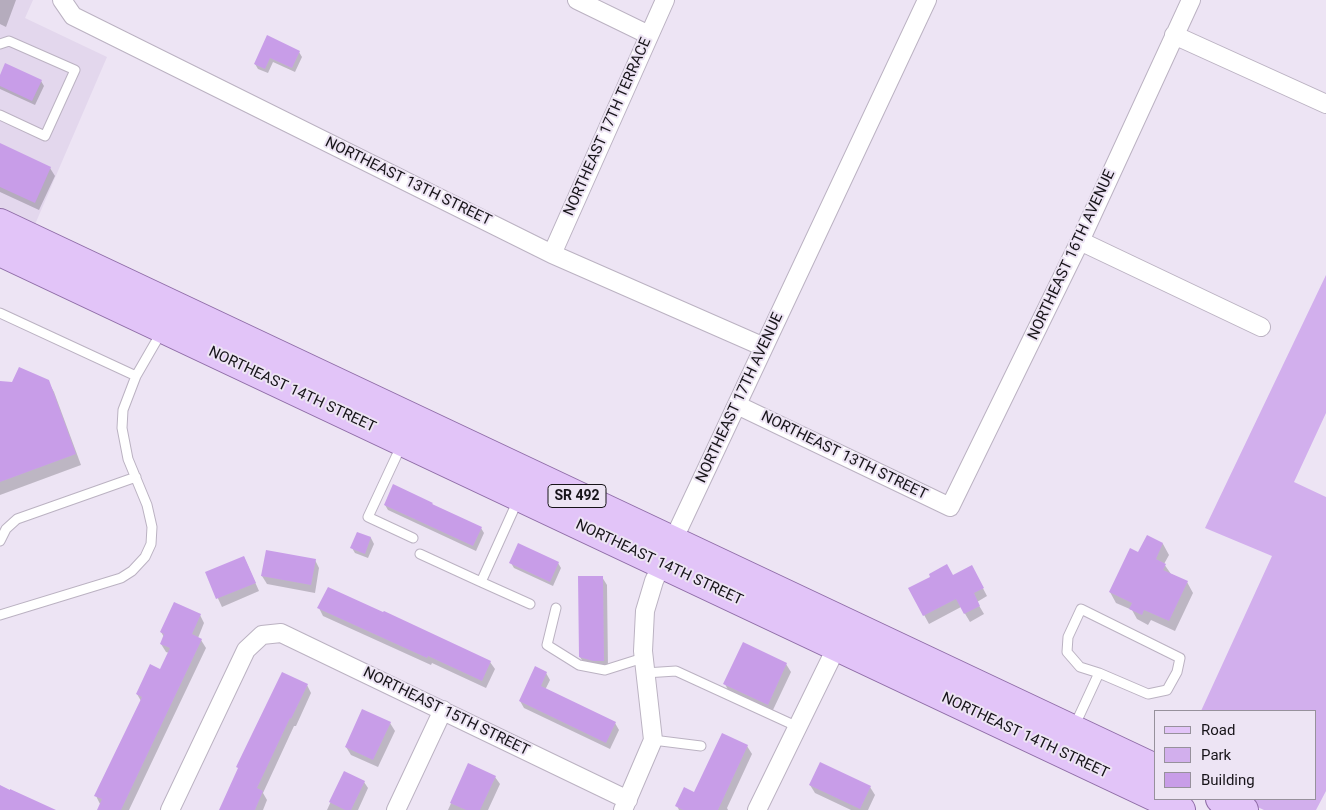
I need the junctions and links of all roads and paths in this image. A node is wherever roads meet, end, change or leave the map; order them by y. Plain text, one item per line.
1 (577, 0) edge
2 (665, 0) edge
3 (927, 0) edge
4 (1191, 0) edge
5 (62, 1) edge
6 (1174, 34) junction
7 (648, 35) junction
8 (0, 44) edge
9 (1326, 104) edge
10 (0, 115) edge
11 (0, 223) edge
12 (1080, 241) junction
13 (0, 252) edge
14 (552, 254) junction
15 (0, 313) edge
16 (168, 317) junction
17 (1261, 327) dead end
18 (764, 347) junction
19 (136, 376) junction
20 (738, 406) junction
21 (403, 442) junction
22 (136, 477) junction
23 (519, 498) junction
24 (950, 507) joint
25 (413, 538) dead end
26 (0, 541) edge
27 (667, 553) junction
28 (420, 554) dead end
29 (481, 582) junction
30 (530, 604) dead end
31 (556, 608) dead end
32 (0, 615) edge
33 (843, 635) junction
34 (644, 666) junction
35 (1099, 673) junction
36 (443, 710) junction
37 (798, 727) junction
38 (1073, 730) junction
39 (653, 740) junction
40 (701, 746) dead end
41 (1154, 768) edge
42 (1154, 795) edge
43 (1222, 800) edge
44 (626, 805) edge
45 (170, 810) edge
46 (396, 810) edge
47 (758, 810) edge
48 (1244, 810) edge

1 - 7 street
2 - 7 street, NORTHEAST 17TH TERRACE
3 - 18 street, NORTHEAST 17TH AVENUE
4 - 6 street, NORTHEAST 16TH AVENUE
5 - 14 street, NORTHEAST 13TH STREET
6 - 9 street
6 - 12 street, NORTHEAST 16TH AVENUE
7 - 14 street, NORTHEAST 17TH TERRACE
8 - 10 lane
11 - 16 main road, NORTHEAST 14TH STREET / SR 492
12 - 17 street
12 - 24 street, NORTHEAST 16TH AVENUE
13 - 16 main road, NORTHEAST 14TH STREET / SR 492
14 - 18 street, NORTHEAST 13TH STREET
15 - 19 lane
16 - 19 lane
16 - 21 main road, NORTHEAST 14TH STREET / SR 492
16 - 27 main road, NORTHEAST 14TH STREET / SR 492
18 - 20 street, NORTHEAST 17TH AVENUE
19 - 22 lane
20 - 24 street, NORTHEAST 13TH STREET
20 - 27 street, NORTHEAST 17TH AVENUE
21 - 23 main road, NORTHEAST 14TH STREET / SR 492
21 - 25 lane
22 - 26 lane
22 - 32 lane
23 - 27 main road, NORTHEAST 14TH STREET / SR 492
23 - 29 lane
27 - 33 main road, NORTHEAST 14TH STREET / SR 492
27 - 34 street, NORTHEAST 17TH AVENUE
28 - 29 lane
29 - 30 lane
31 - 34 lane
33 - 37 street
33 - 38 main road, NORTHEAST 14TH STREET / SR 492
33 - 42 main road, NORTHEAST 14TH STREET / SR 492
34 - 37 lane
34 - 39 street, NORTHEAST 17TH AVENUE
35 - 35 lane
35 - 38 lane
36 - 44 street, NORTHEAST 15TH STREET
36 - 45 street, NORTHEAST 15TH STREET
36 - 46 street
37 - 47 street
38 - 41 main road, NORTHEAST 14TH STREET / SR 492
39 - 40 lane
39 - 44 street, NORTHEAST 17TH AVENUE
43 - 48 main road

